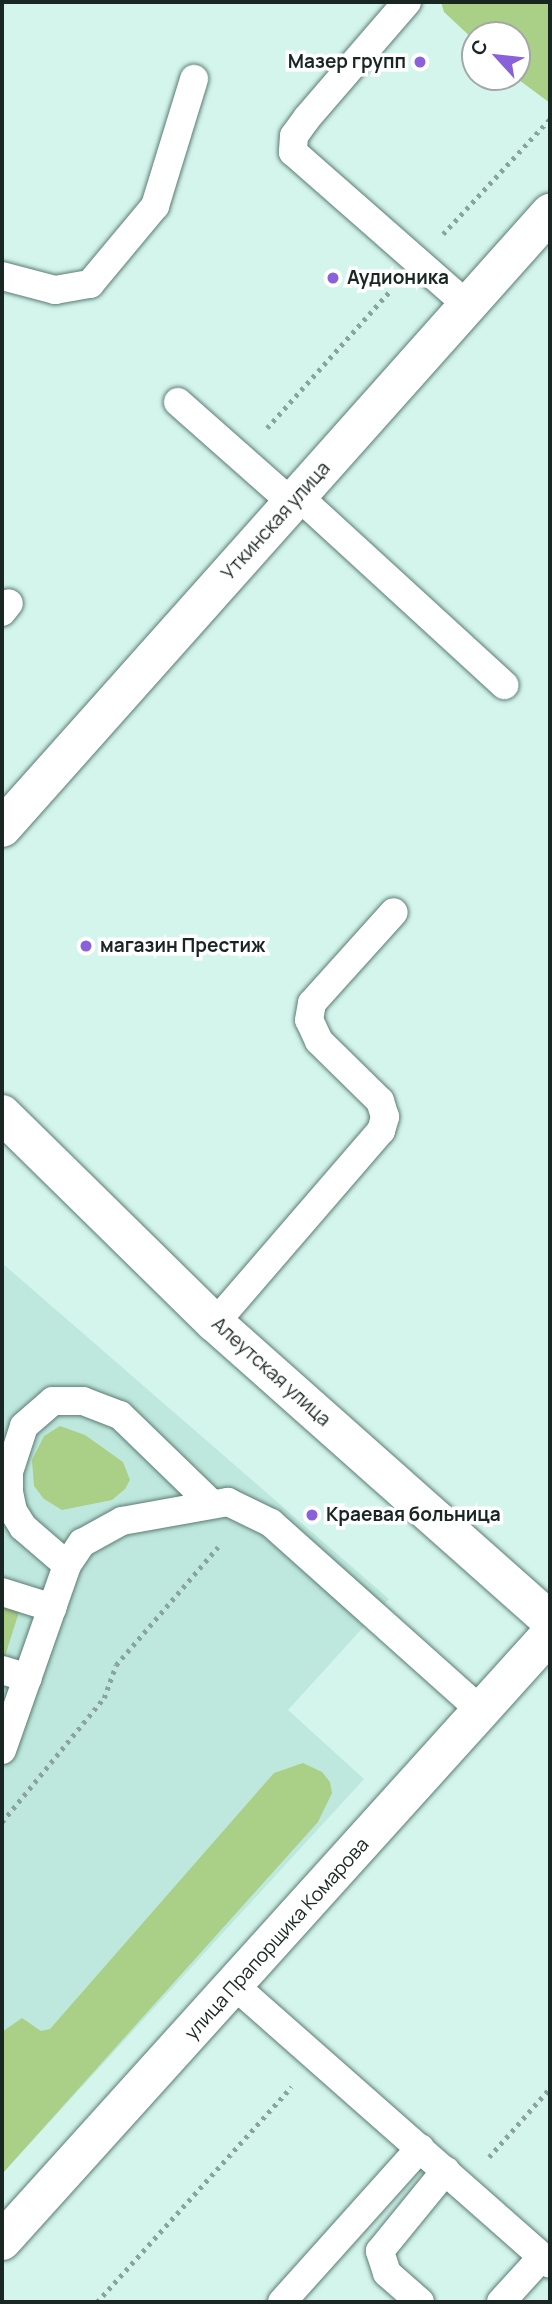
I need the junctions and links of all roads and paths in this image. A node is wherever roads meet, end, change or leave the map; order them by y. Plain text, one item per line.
1 (407, 2) edge
2 (194, 79) dead end
3 (550, 119) edge
4 (550, 214) edge
5 (418, 262) junction
6 (2, 276) edge
7 (389, 293) dead end
8 (468, 306) junction
9 (178, 402) dead end
10 (261, 433) dead end
11 (295, 499) junction
12 (504, 685) dead end
13 (2, 828) edge
14 (394, 912) dead end
15 (2, 1114) edge
16 (215, 1323) junction
17 (212, 1504) junction
18 (250, 1509) junction
19 (67, 1565) junction
20 (2, 1592) edge
21 (53, 1608) junction
22 (550, 1620) edge
23 (550, 1634) edge
24 (2, 1670) edge
25 (28, 1678) junction
26 (481, 1712) junction
27 (2, 1750) edge
28 (2, 1822) edge
29 (235, 1986) junction
30 (316, 2058) junction
31 (550, 2088) edge
32 (420, 2148) junction
33 (454, 2178) junction
34 (2, 2241) edge
35 (546, 2260) edge
36 (97, 2302) edge
37 (282, 2302) edge
38 (420, 2302) edge
39 (501, 2302) edge

1 - 5 lane
2 - 6 lane
3 - 5 path
4 - 8 main road, Уткинская улица
5 - 8 lane
7 - 10 path
8 - 11 main road, Уткинская улица
9 - 11 lane
11 - 12 lane
11 - 13 main road, Уткинская улица
14 - 16 lane
15 - 16 main road, Алеутская улица
16 - 22 main road, Алеутская улица
17 - 18 lane
17 - 19 lane
17 - 19 lane
18 - 26 lane
18 - 28 path
19 - 21 lane
20 - 21 lane
21 - 25 lane
23 - 26 main road, улица Прапорщика Комарова
24 - 25 lane
25 - 27 lane
26 - 29 main road, улица Прапорщика Комарова
29 - 30 lane
29 - 34 main road, улица Прапорщика Комарова
30 - 32 lane
30 - 36 path
31 - 33 path
32 - 33 lane
32 - 37 lane
33 - 35 lane
33 - 38 lane
35 - 39 lane

